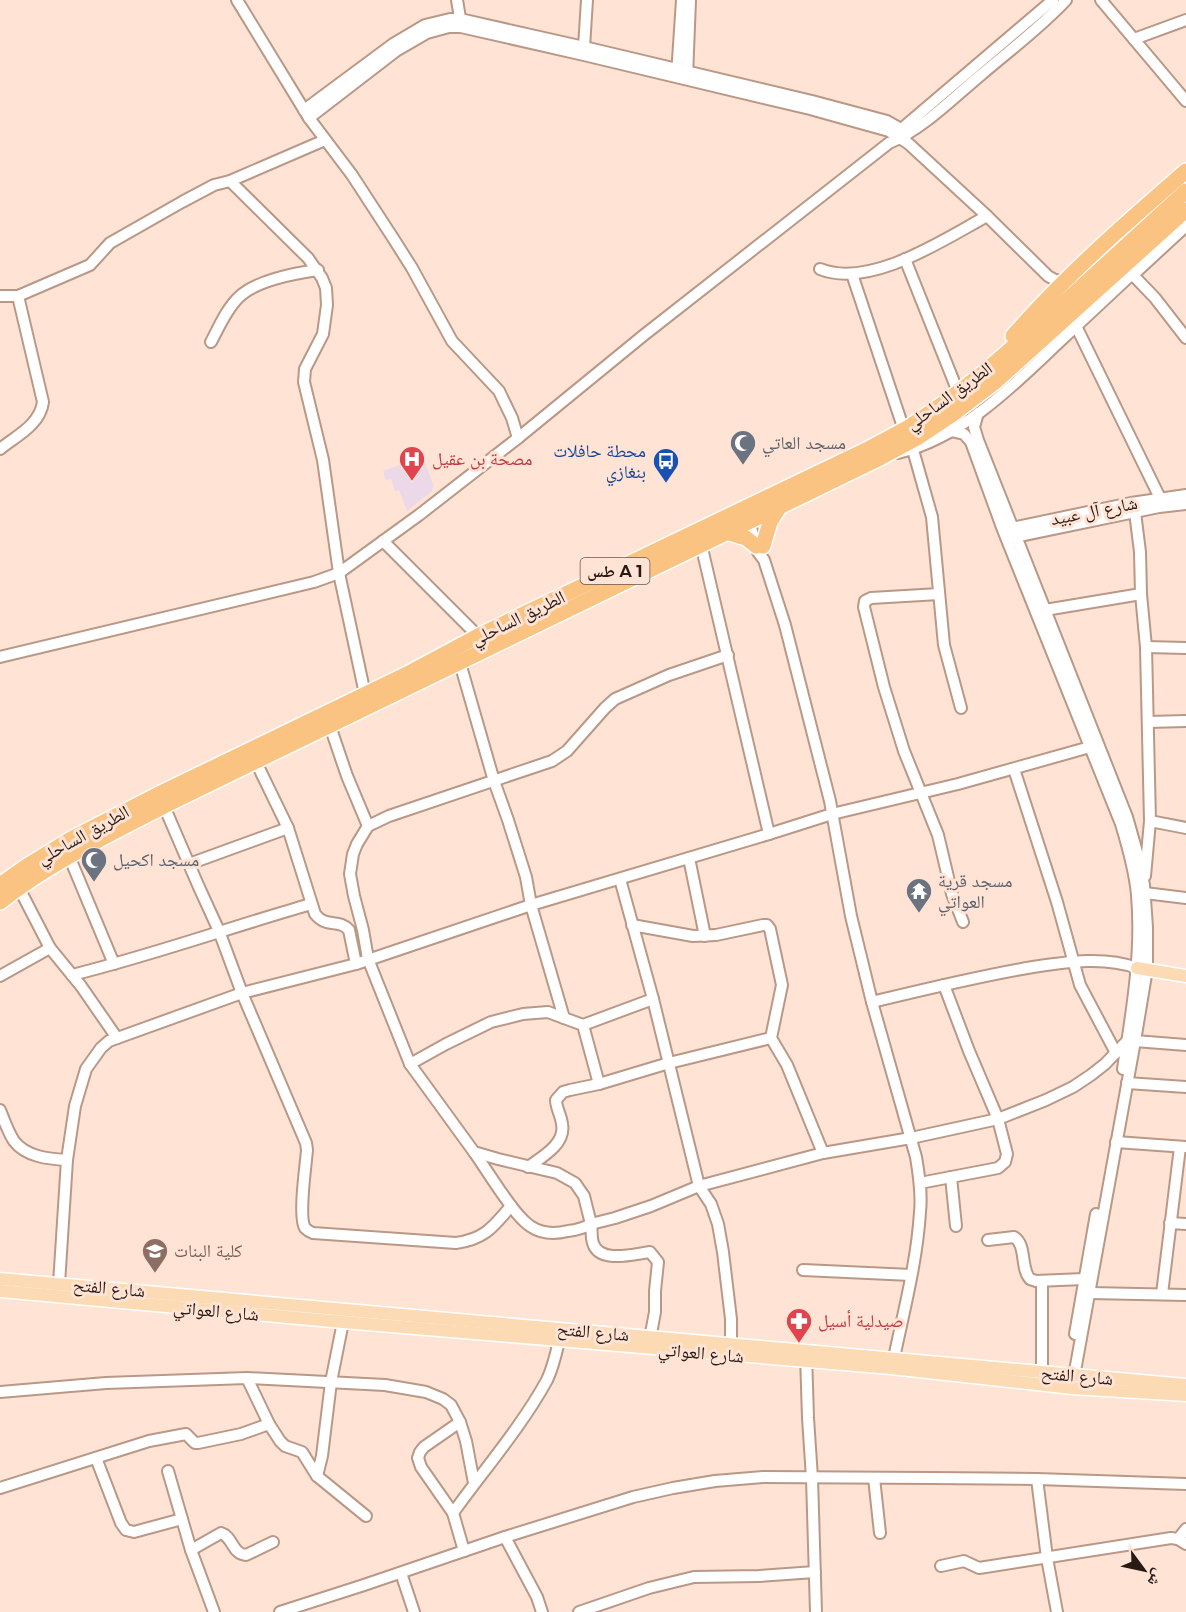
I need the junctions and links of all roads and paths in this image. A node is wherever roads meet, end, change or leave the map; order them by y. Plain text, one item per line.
1 (237, 0) edge
2 (458, 0) edge
3 (587, 0) edge
4 (682, 0) edge
5 (690, 0) edge
6 (1053, 0) edge
7 (1066, 0) edge
8 (1101, 0) edge
9 (1186, 20) edge
10 (460, 23) junction
11 (1134, 39) junction
12 (584, 47) junction
13 (682, 75) junction
14 (1186, 101) edge
15 (306, 114) junction
16 (900, 137) junction
17 (325, 140) junction
18 (1186, 171) edge
19 (230, 181) junction
20 (1186, 191) edge
21 (987, 216) junction
22 (1184, 217) edge
23 (905, 259) junction
24 (820, 269) dead end
25 (318, 270) junction
26 (1134, 273) junction
27 (852, 274) junction
28 (1064, 281) junction
29 (0, 296) edge
30 (18, 296) junction
31 (1076, 326) junction
32 (1186, 328) edge
33 (1186, 338) edge
34 (211, 342) dead end
35 (982, 374) junction
36 (958, 392) junction
37 (978, 413) junction
38 (904, 429) junction
39 (951, 431) junction
40 (518, 438) junction
41 (0, 450) edge
42 (913, 450) junction
43 (880, 458) junction
44 (1186, 495) edge
45 (1161, 498) junction
46 (1186, 504) edge
47 (780, 506) junction
48 (1135, 512) junction
49 (752, 519) junction
50 (726, 532) junction
51 (1010, 533) junction
52 (383, 541) junction
53 (701, 544) junction
54 (761, 550) junction
55 (339, 573) junction
56 (939, 594) junction
57 (1141, 594) junction
58 (1045, 610) junction
59 (478, 636) junction
60 (1146, 647) junction
61 (1186, 648) edge
62 (728, 655) junction
63 (0, 657) edge
64 (460, 663) junction
65 (365, 694) junction
66 (961, 708) dead end
67 (1186, 721) edge
68 (1148, 722) junction
69 (330, 726) junction
70 (1090, 747) junction
71 (256, 762) junction
72 (1014, 769) junction
73 (494, 781) junction
74 (921, 792) junction
75 (164, 806) junction
76 (832, 814) junction
77 (1150, 821) junction
78 (368, 826) junction
79 (288, 828) junction
80 (1186, 828) edge
81 (769, 834) junction
82 (69, 856) junction
83 (689, 858) junction
84 (189, 864) junction
85 (620, 879) junction
86 (0, 885) edge
87 (19, 888) junction
88 (1145, 889) junction
89 (1186, 898) edge
90 (0, 902) edge
91 (311, 904) junction
92 (531, 905) junction
93 (963, 922) dead end
94 (632, 925) junction
95 (219, 931) junction
96 (705, 936) junction
97 (50, 948) junction
98 (368, 959) junction
99 (1072, 961) junction
100 (114, 964) junction
101 (356, 964) junction
102 (1139, 964) junction
103 (1186, 968) edge
104 (72, 975) junction
105 (0, 976) edge
106 (1186, 976) edge
107 (944, 985) junction
108 (242, 993) junction
109 (653, 999) junction
110 (872, 1002) junction
111 (564, 1018) junction
112 (583, 1025) junction
113 (117, 1038) junction
114 (771, 1038) junction
115 (1131, 1041) junction
116 (1186, 1045) edge
117 (1116, 1053) junction
118 (669, 1063) junction
119 (410, 1064) junction
120 (1127, 1083) junction
121 (599, 1084) junction
122 (1186, 1087) edge
123 (0, 1110) edge
124 (998, 1119) junction
125 (911, 1138) junction
126 (1116, 1142) junction
127 (1183, 1147) edge
128 (474, 1152) junction
129 (823, 1153) junction
130 (67, 1160) junction
131 (528, 1167) junction
132 (951, 1177) junction
133 (920, 1183) junction
134 (699, 1186) junction
135 (511, 1206) junction
136 (1170, 1223) junction
137 (591, 1224) junction
138 (1186, 1224) edge
139 (956, 1226) dead end
140 (988, 1240) dead end
141 (803, 1270) dead end
142 (911, 1275) junction
143 (1084, 1279) junction
144 (0, 1280) edge
145 (1042, 1281) junction
146 (59, 1284) junction
147 (0, 1291) edge
148 (1090, 1293) junction
149 (1162, 1294) junction
150 (1186, 1295) edge
151 (223, 1305) junction
152 (344, 1322) junction
153 (560, 1341) junction
154 (649, 1342) junction
155 (731, 1344) junction
156 (806, 1356) junction
157 (894, 1358) junction
158 (1042, 1373) junction
159 (247, 1378) junction
160 (1070, 1382) junction
161 (331, 1383) junction
162 (1186, 1386) edge
163 (0, 1392) edge
164 (1186, 1395) edge
165 (460, 1422) junction
166 (269, 1424) junction
167 (96, 1458) junction
168 (168, 1471) dead end
169 (318, 1476) junction
170 (812, 1478) junction
171 (874, 1478) junction
172 (1036, 1479) junction
173 (474, 1483) junction
174 (1186, 1484) edge
175 (0, 1488) edge
176 (453, 1514) junction
177 (366, 1516) dead end
178 (182, 1519) junction
179 (1186, 1529) edge
180 (880, 1533) dead end
181 (505, 1537) junction
182 (273, 1542) dead end
183 (1182, 1542) edge
184 (191, 1550) junction
185 (464, 1551) junction
186 (1047, 1558) junction
187 (940, 1566) dead end
188 (815, 1572) junction
189 (401, 1573) junction
190 (214, 1612) edge
191 (280, 1612) edge
192 (414, 1612) edge
193 (542, 1612) edge
194 (579, 1612) edge
195 (816, 1612) edge
196 (1057, 1612) edge

1 - 15 street
2 - 10 street
3 - 12 street
4 - 13 street
5 - 13 street
6 - 16 street
7 - 16 street
8 - 11 street
9 - 11 street
10 - 12 street
10 - 13 street
10 - 15 street
11 - 14 street
12 - 13 street
13 - 16 street
15 - 17 street
16 - 21 street
16 - 40 street
17 - 19 street
17 - 40 street
18 - 28 highway
19 - 25 street
19 - 30 street
20 - 35 highway, الطريق الساحلي / طس A 1
21 - 23 street
21 - 28 street
22 - 26 street
22 - 43 highway, الطريق الساحلي / طس A 1
23 - 27 street
23 - 36 street
24 - 27 street
25 - 34 street
25 - 55 street
26 - 31 street
26 - 32 street
26 - 33 street
27 - 38 street
28 - 35 highway
29 - 30 street
30 - 41 street
31 - 37 street
31 - 45 street
35 - 36 highway, الطريق الساحلي / طس A 1
36 - 38 highway, الطريق الساحلي / طس A 1
37 - 39 street
37 - 51 street
38 - 59 highway, الطريق الساحلي / طس A 1
39 - 42 street
39 - 51 street
40 - 52 street
42 - 43 street
42 - 56 street
43 - 47 highway, الطريق الساحلي / طس A 1
44 - 45 street, شارع آل عبيد
45 - 51 street, شارع آل عبيد
46 - 48 street, شارع آل عبيد
47 - 49 highway, الطريق الساحلي / طس A 1
47 - 54 highway
48 - 51 street, شارع آل عبيد
48 - 57 street
49 - 50 highway, الطريق الساحلي / طس A 1
49 - 54 street
50 - 53 highway, الطريق الساحلي / طس A 1
50 - 54 highway
51 - 58 street
51 - 70 street
52 - 55 street
52 - 59 street
53 - 62 street
53 - 64 highway, الطريق الساحلي / طس A 1
54 - 76 street
55 - 63 street
55 - 65 street
56 - 66 street
56 - 74 street
57 - 58 street
57 - 60 street
58 - 88 street
59 - 65 highway, الطريق الساحلي / طس A 1
60 - 61 street
60 - 68 street
62 - 73 street
62 - 81 street
64 - 69 highway, الطريق الساحلي / طس A 1
64 - 73 street
65 - 86 highway, الطريق الساحلي / طس A 1
67 - 68 street
68 - 77 street
69 - 71 highway, الطريق الساحلي / طس A 1
69 - 78 street
70 - 72 street
70 - 102 street
71 - 75 highway, الطريق الساحلي / طس A 1
71 - 79 street
72 - 74 street
72 - 99 street
73 - 78 street
73 - 92 street
74 - 76 street
74 - 93 street
75 - 82 highway, الطريق الساحلي / طس A 1
75 - 84 street
76 - 81 street
76 - 110 street
77 - 80 street
77 - 88 street
78 - 98 street
79 - 84 street
79 - 91 street
81 - 83 street
82 - 87 highway, الطريق الساحلي / طس A 1
82 - 100 street
83 - 85 street
83 - 96 street
84 - 95 street
85 - 92 street
85 - 94 street
87 - 90 highway, الطريق الساحلي / طس A 1
87 - 97 street
88 - 89 street
88 - 102 street
91 - 95 street
91 - 101 street
92 - 98 street
92 - 111 street
94 - 96 street
94 - 109 street
95 - 100 street
95 - 108 street
96 - 114 street
97 - 104 street
97 - 105 street
98 - 101 street
98 - 119 street
99 - 102 street
99 - 107 street
99 - 117 street
100 - 104 street
101 - 108 street
102 - 103 main road
102 - 106 main road
102 - 115 street
104 - 113 street
107 - 110 street
107 - 124 street
108 - 113 street
108 - 135 street
109 - 112 street
109 - 118 street
110 - 125 street
111 - 112 street
111 - 119 street
112 - 121 street
113 - 130 street
114 - 118 street
114 - 129 street
115 - 116 street
115 - 117 street
115 - 120 street
115 - 143 street
117 - 124 street
118 - 121 street
118 - 134 street
119 - 128 street
120 - 122 street
120 - 126 street
121 - 131 street
123 - 130 street
124 - 125 street
124 - 132 street
125 - 129 street
125 - 133 street
126 - 127 street
126 - 148 street
127 - 136 street
128 - 131 street
128 - 135 street
129 - 134 street
130 - 146 street
131 - 137 street
132 - 133 street
132 - 139 street
133 - 142 street
134 - 137 street
134 - 155 street
135 - 137 street
136 - 138 street
136 - 149 street
137 - 154 street
140 - 145 street
141 - 142 street
142 - 157 street
143 - 145 street
143 - 160 street
144 - 146 main road, شارع الفتح
145 - 158 street
146 - 151 main road, شارع الفتح
147 - 151 main road, شارع العواتي
148 - 149 street
148 - 160 street
149 - 150 street
151 - 152 main road, شارع العواتي
151 - 154 main road, شارع الفتح
152 - 153 main road, شارع العواتي
152 - 161 street
153 - 154 main road, شارع العواتي
153 - 173 street
154 - 155 main road, شارع الفتح
154 - 156 main road, شارع العواتي
155 - 156 main road, شارع الفتح
156 - 157 main road, شارع الفتح
156 - 160 main road, شارع العواتي
156 - 170 street
157 - 158 main road, شارع الفتح
158 - 160 main road, شارع الفتح
159 - 161 street
159 - 163 street
159 - 166 street
160 - 162 main road, شارع الفتح
160 - 164 main road, شارع العواتي
161 - 165 street
161 - 169 street
165 - 173 street
165 - 176 street
166 - 167 street
166 - 169 street
167 - 175 street
167 - 178 street
168 - 178 street
169 - 177 street
170 - 171 street
170 - 181 street
170 - 188 street
171 - 172 street
171 - 180 street
172 - 174 street
172 - 186 street
173 - 176 street
176 - 185 street
178 - 184 street
179 - 183 street
181 - 185 street
181 - 193 street
182 - 184 street
183 - 186 street
184 - 190 street
185 - 189 street
186 - 187 street
186 - 196 street
188 - 194 street
188 - 195 street
189 - 191 street
189 - 192 street

